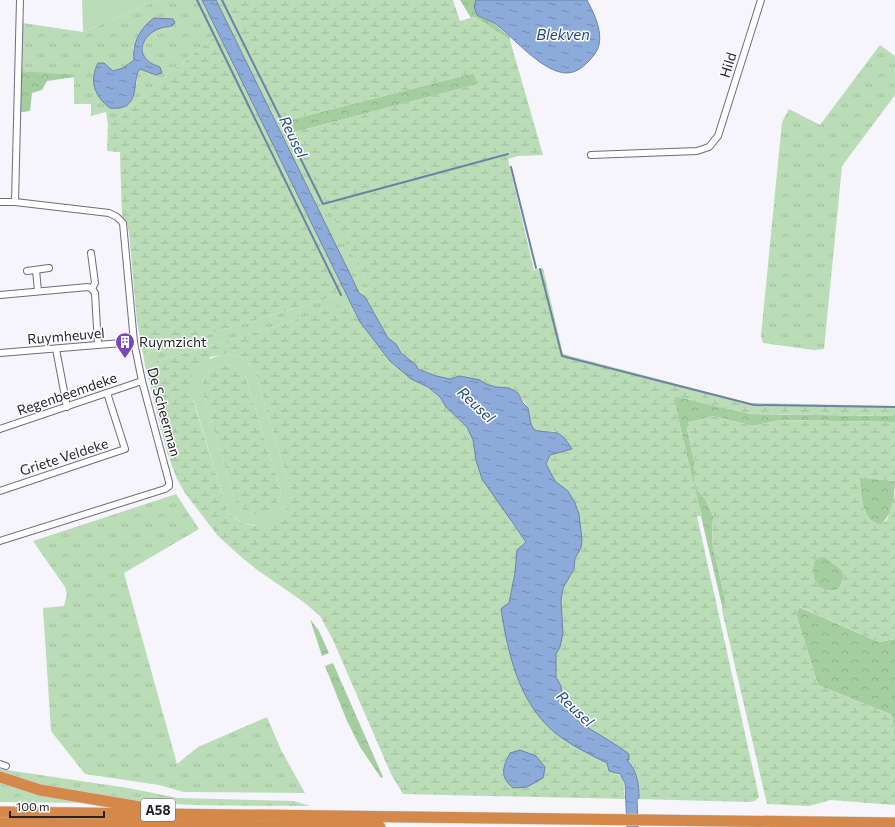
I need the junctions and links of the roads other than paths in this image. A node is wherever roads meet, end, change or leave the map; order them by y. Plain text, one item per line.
1 (20, 0) edge
2 (761, 0) edge
3 (592, 156) dead end
4 (0, 202) edge
5 (15, 202) junction
6 (91, 253) dead end
7 (49, 268) dead end
8 (27, 270) dead end
9 (36, 270) junction
10 (92, 289) junction
11 (38, 291) junction
12 (0, 295) edge
13 (134, 342) junction
14 (98, 345) junction
15 (56, 349) junction
16 (0, 353) edge
17 (142, 381) junction
18 (107, 393) junction
19 (67, 407) junction
20 (0, 429) edge
21 (0, 491) edge
22 (0, 541) edge
23 (0, 777) edge
24 (0, 812) edge
25 (190, 814) junction
26 (0, 823) edge
27 (895, 823) edge
28 (287, 826) junction
29 (273, 827) edge
30 (380, 827) edge

1 - 5 street
2 - 3 street, Hild
4 - 5 street, De Scheerman
5 - 13 street, De Scheerman
6 - 10 street
7 - 9 street
8 - 9 street
9 - 11 street
10 - 11 street
10 - 14 street
11 - 12 street
13 - 14 street, Ruymheuvel
13 - 17 street, De Scheerman
14 - 15 street, Ruymheuvel
15 - 16 street, Ruymheuvel
15 - 19 street
17 - 18 street, Regenbeemdeke
17 - 22 street, De Scheerman
18 - 19 street, Regenbeemdeke
18 - 21 street, Griete Veldeke
19 - 20 street, Regenbeemdeke
23 - 25 highway, A58
24 - 25 highway, A58
25 - 27 highway, A58
26 - 28 highway, A58
28 - 29 highway, A58
28 - 30 highway, A58

